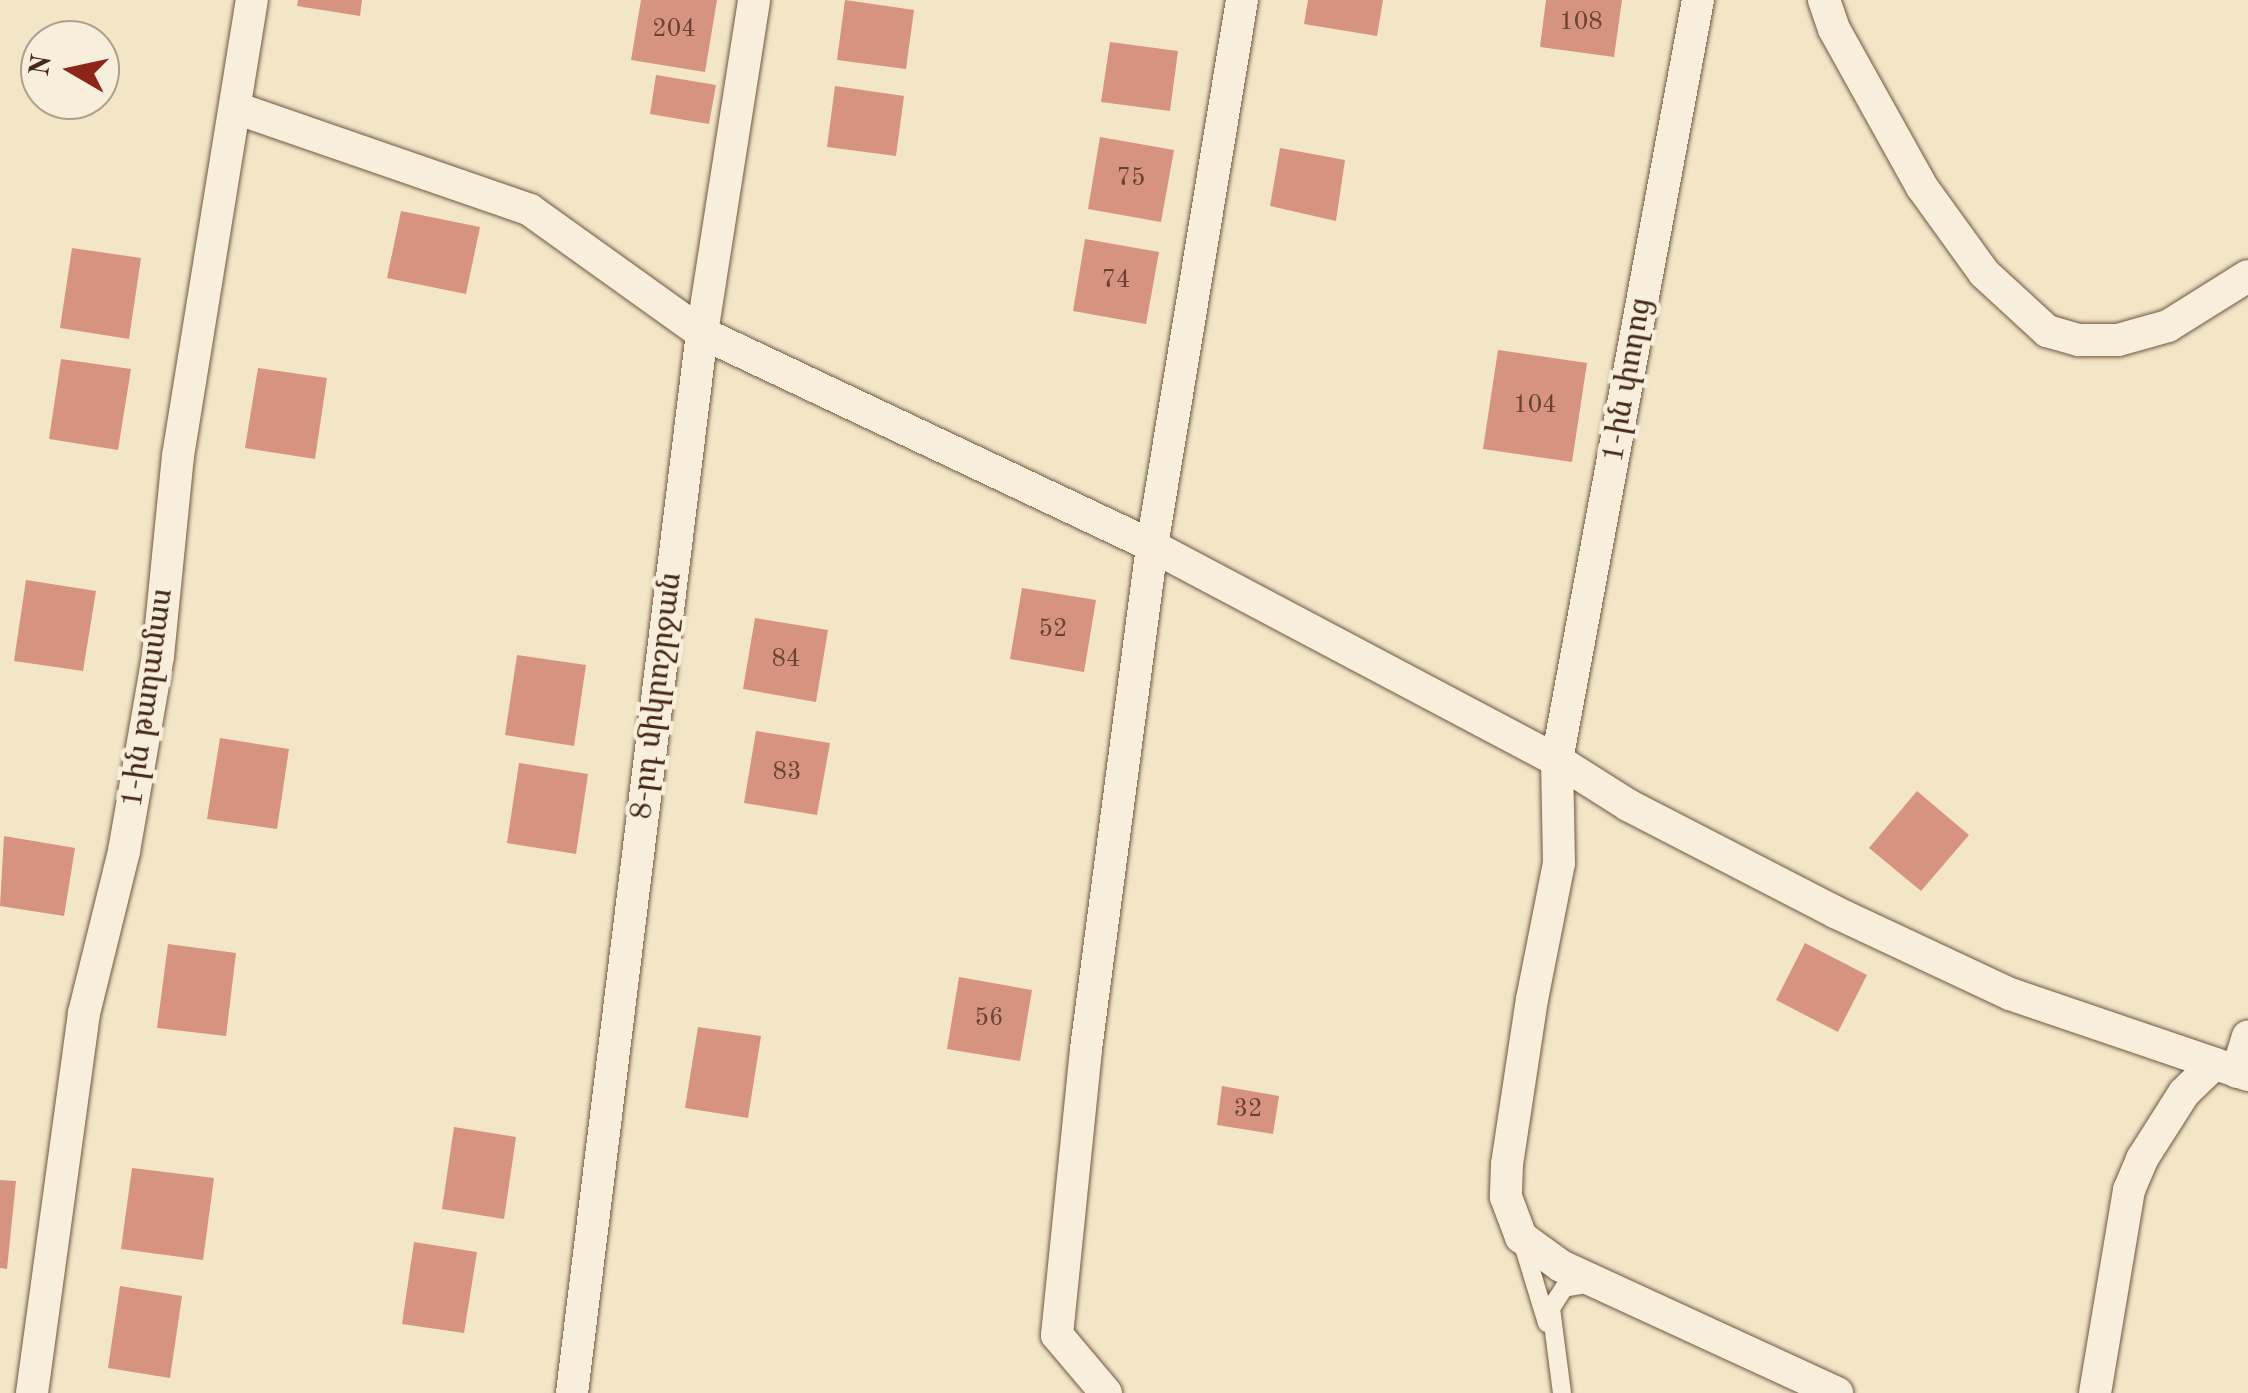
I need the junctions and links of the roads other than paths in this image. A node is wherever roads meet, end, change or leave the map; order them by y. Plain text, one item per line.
1 (252, 0) edge
2 (754, 0) edge
3 (1242, 0) edge
4 (1698, 0) edge
5 (1824, 0) edge
6 (236, 108) junction
7 (2248, 276) edge
8 (702, 333) junction
9 (1152, 546) junction
10 (1557, 760) junction
11 (2248, 1038) edge
12 (2233, 1070) edge
13 (1521, 1237) junction
14 (1601, 1284) junction
15 (1551, 1333) junction
16 (32, 1393) edge
17 (572, 1393) edge
18 (1106, 1393) edge
19 (1562, 1393) edge
20 (1837, 1393) edge
21 (2095, 1393) edge

1 - 6 street, 1-ին թաղամաս
2 - 8 street, 8-րդ միկրոշրջան
3 - 9 street
4 - 10 street, 1-ին փողոց
5 - 7 street
6 - 8 street
6 - 16 street, 1-ին թաղամաս
8 - 9 street
8 - 17 street, 8-րդ միկրոշրջան
9 - 10 street
9 - 18 street
10 - 12 street
10 - 13 street, 1-ին փողոց
11 - 12 street
12 - 21 street
13 - 14 street
13 - 15 lane
14 - 15 lane
14 - 20 street
15 - 19 lane

